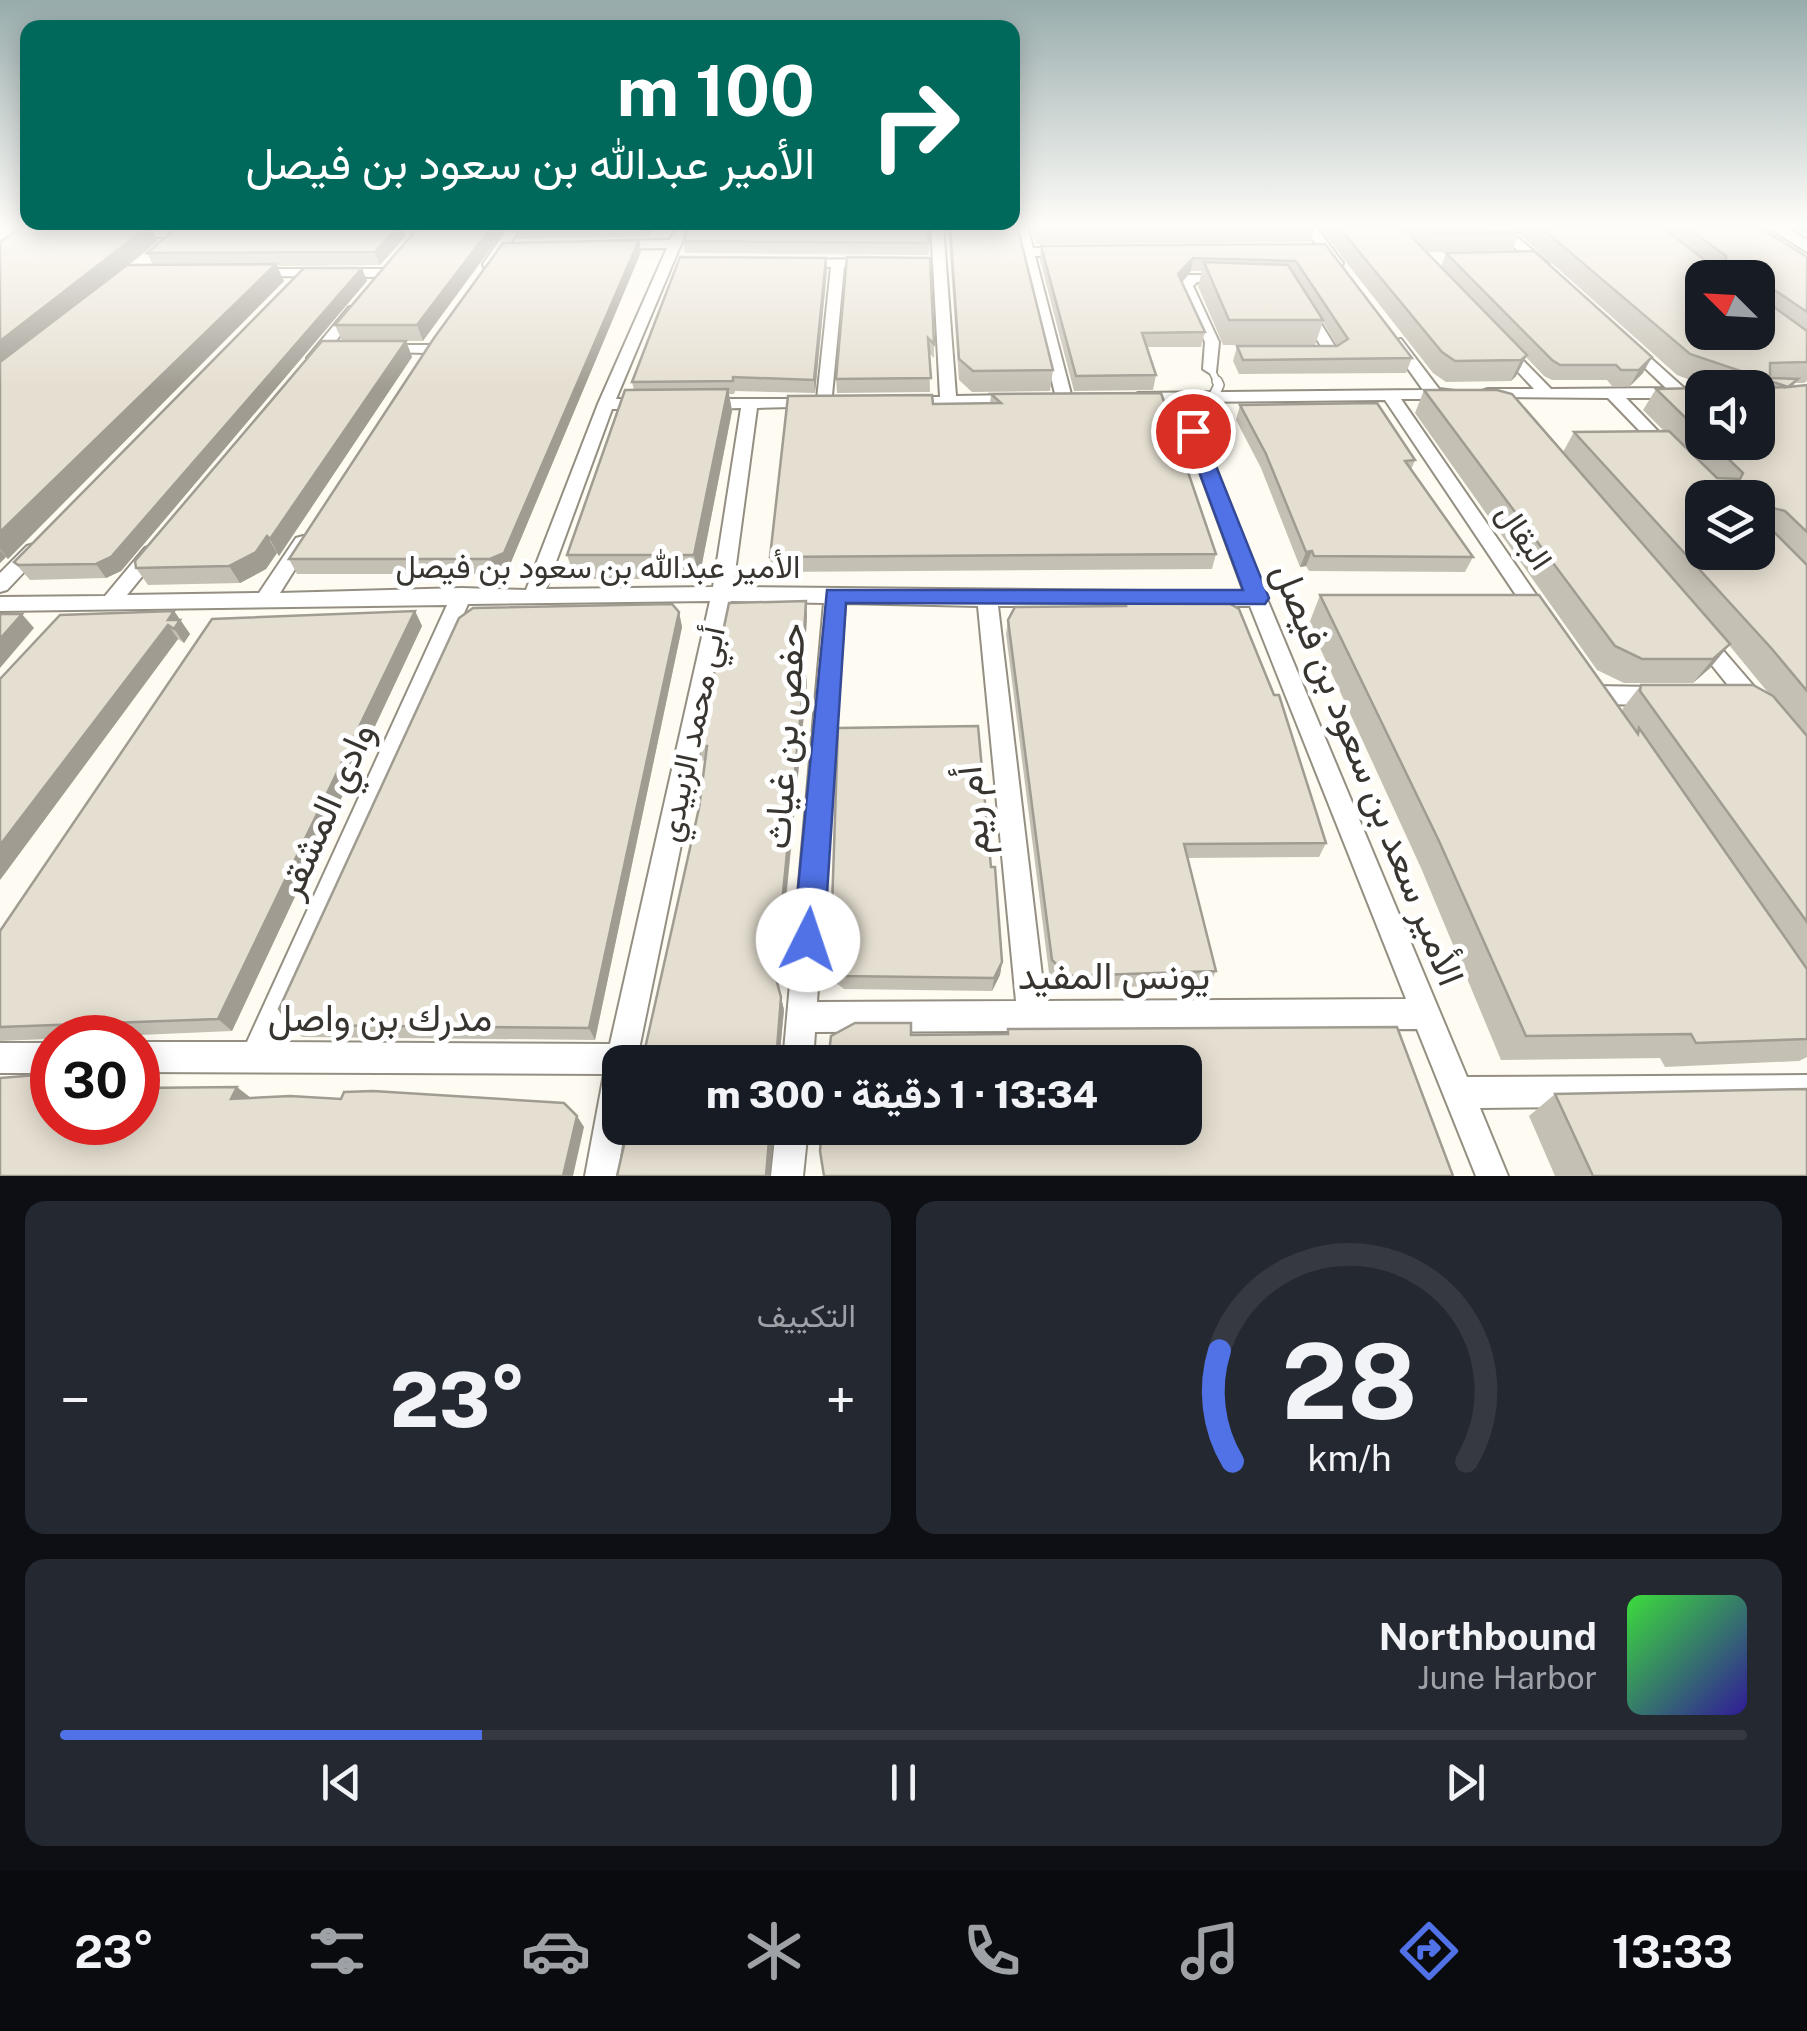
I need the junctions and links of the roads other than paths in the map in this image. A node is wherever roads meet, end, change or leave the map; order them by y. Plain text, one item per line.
1 (298, 280) edge
2 (379, 280) edge
3 (657, 280) edge
4 (837, 280) edge
5 (931, 280) edge
6 (1036, 280) edge
7 (1208, 280) edge
8 (1558, 280) edge
9 (1561, 283) edge
10 (291, 287) edge
11 (372, 288) edge
12 (1296, 296) edge
13 (360, 303) edge
14 (1381, 322) edge
15 (1614, 332) edge
16 (1496, 340) edge
17 (376, 349) edge
18 (1232, 353) dead end
19 (1312, 354) edge
20 (1212, 361) junction
21 (418, 366) edge
22 (296, 380) edge
23 (1546, 393) junction
24 (1612, 393) junction
25 (1436, 394) junction
26 (1681, 394) junction
27 (1685, 394) edge
28 (1390, 395) junction
29 (1213, 397) junction
30 (1064, 398) junction
31 (1084, 398) edge
32 (1122, 398) edge
33 (1180, 398) junction
34 (1026, 399) edge
35 (1045, 399) edge
36 (895, 402) edge
37 (948, 402) junction
38 (606, 404) junction
39 (750, 404) junction
40 (1676, 458) edge
41 (309, 532) edge
42 (42, 542) edge
43 (159, 544) edge
44 (0, 585) edge
45 (722, 594) junction
46 (462, 595) junction
47 (534, 595) junction
48 (835, 595) junction
49 (1257, 598) junction
50 (266, 599) junction
51 (988, 599) junction
52 (228, 601) junction
53 (0, 604) edge
54 (109, 604) junction
55 (1686, 620) edge
56 (1552, 632) edge
57 (206, 633) edge
58 (1594, 695) edge
59 (1682, 696) edge
60 (1715, 696) edge
61 (1749, 696) junction
62 (1772, 723) edge
63 (1425, 1014) junction
64 (1032, 1016) junction
65 (802, 1017) junction
66 (625, 1045) edge
67 (800, 1045) edge
68 (256, 1056) junction
69 (160, 1057) edge
70 (0, 1058) edge
71 (30, 1058) edge
72 (602, 1063) edge
73 (1807, 1090) edge
74 (1460, 1093) junction
75 (606, 1145) edge
76 (791, 1145) edge
77 (601, 1176) edge
78 (788, 1176) edge
79 (1492, 1176) edge

1 - 10 street
2 - 11 street
3 - 38 street
4 - 39 street
5 - 37 street
6 - 30 street
7 - 20 street
8 - 9 street
12 - 19 street
13 - 22 street
14 - 25 street
15 - 26 street
16 - 23 street
17 - 21 street
18 - 20 street
20 - 29 lane
23 - 24 street
23 - 25 street
24 - 26 street
24 - 40 street
25 - 28 street
26 - 27 street
28 - 29 street
28 - 56 street, البقال
29 - 33 street
30 - 31 street
30 - 35 street
32 - 33 street
33 - 49 street, الأمير سعد بن سعود بن فيصل
34 - 37 street
36 - 37 street
38 - 39 street
38 - 47 street
39 - 45 street, أبي محمد الزبيدي
41 - 50 street
42 - 44 street
43 - 54 street
45 - 47 street, الأمير عبدالله بن سعود بن فيصل
45 - 48 street, الأمير عبدالله بن سعود بن فيصل
45 - 66 street, أبي محمد الزبيدي
46 - 47 street, الأمير عبدالله بن سعود بن فيصل
46 - 50 street, الأمير عبدالله بن سعود بن فيصل
46 - 68 street, وادي المشقر
48 - 51 street, الأمير عبدالله بن سعود بن فيصل
48 - 65 street, حفص بن غياث
49 - 51 street, الأمير عبدالله بن سعود بن فيصل
49 - 63 street, الأمير سعد بن سعود بن فيصل
50 - 52 street, الأمير عبدالله بن سعود بن فيصل
51 - 64 street, أم ريم
52 - 54 street, الأمير عبدالله بن سعود بن فيصل
52 - 57 street
53 - 54 street, الأمير عبدالله بن سعود بن فيصل
55 - 61 street
58 - 59 street
60 - 61 street
61 - 62 street
63 - 64 street, يونس المفيد
63 - 74 street, الأمير سعد بن سعود بن فيصل
64 - 65 street, يونس المفيد
65 - 67 street, حفص بن غياث
68 - 69 street, مدرك بن واصل
68 - 72 street, مدرك بن واصل
70 - 71 street
73 - 74 street
74 - 79 street, الأمير سعد بن سعود بن فيصل
75 - 77 street, أبي محمد الزبيدي
76 - 78 street

